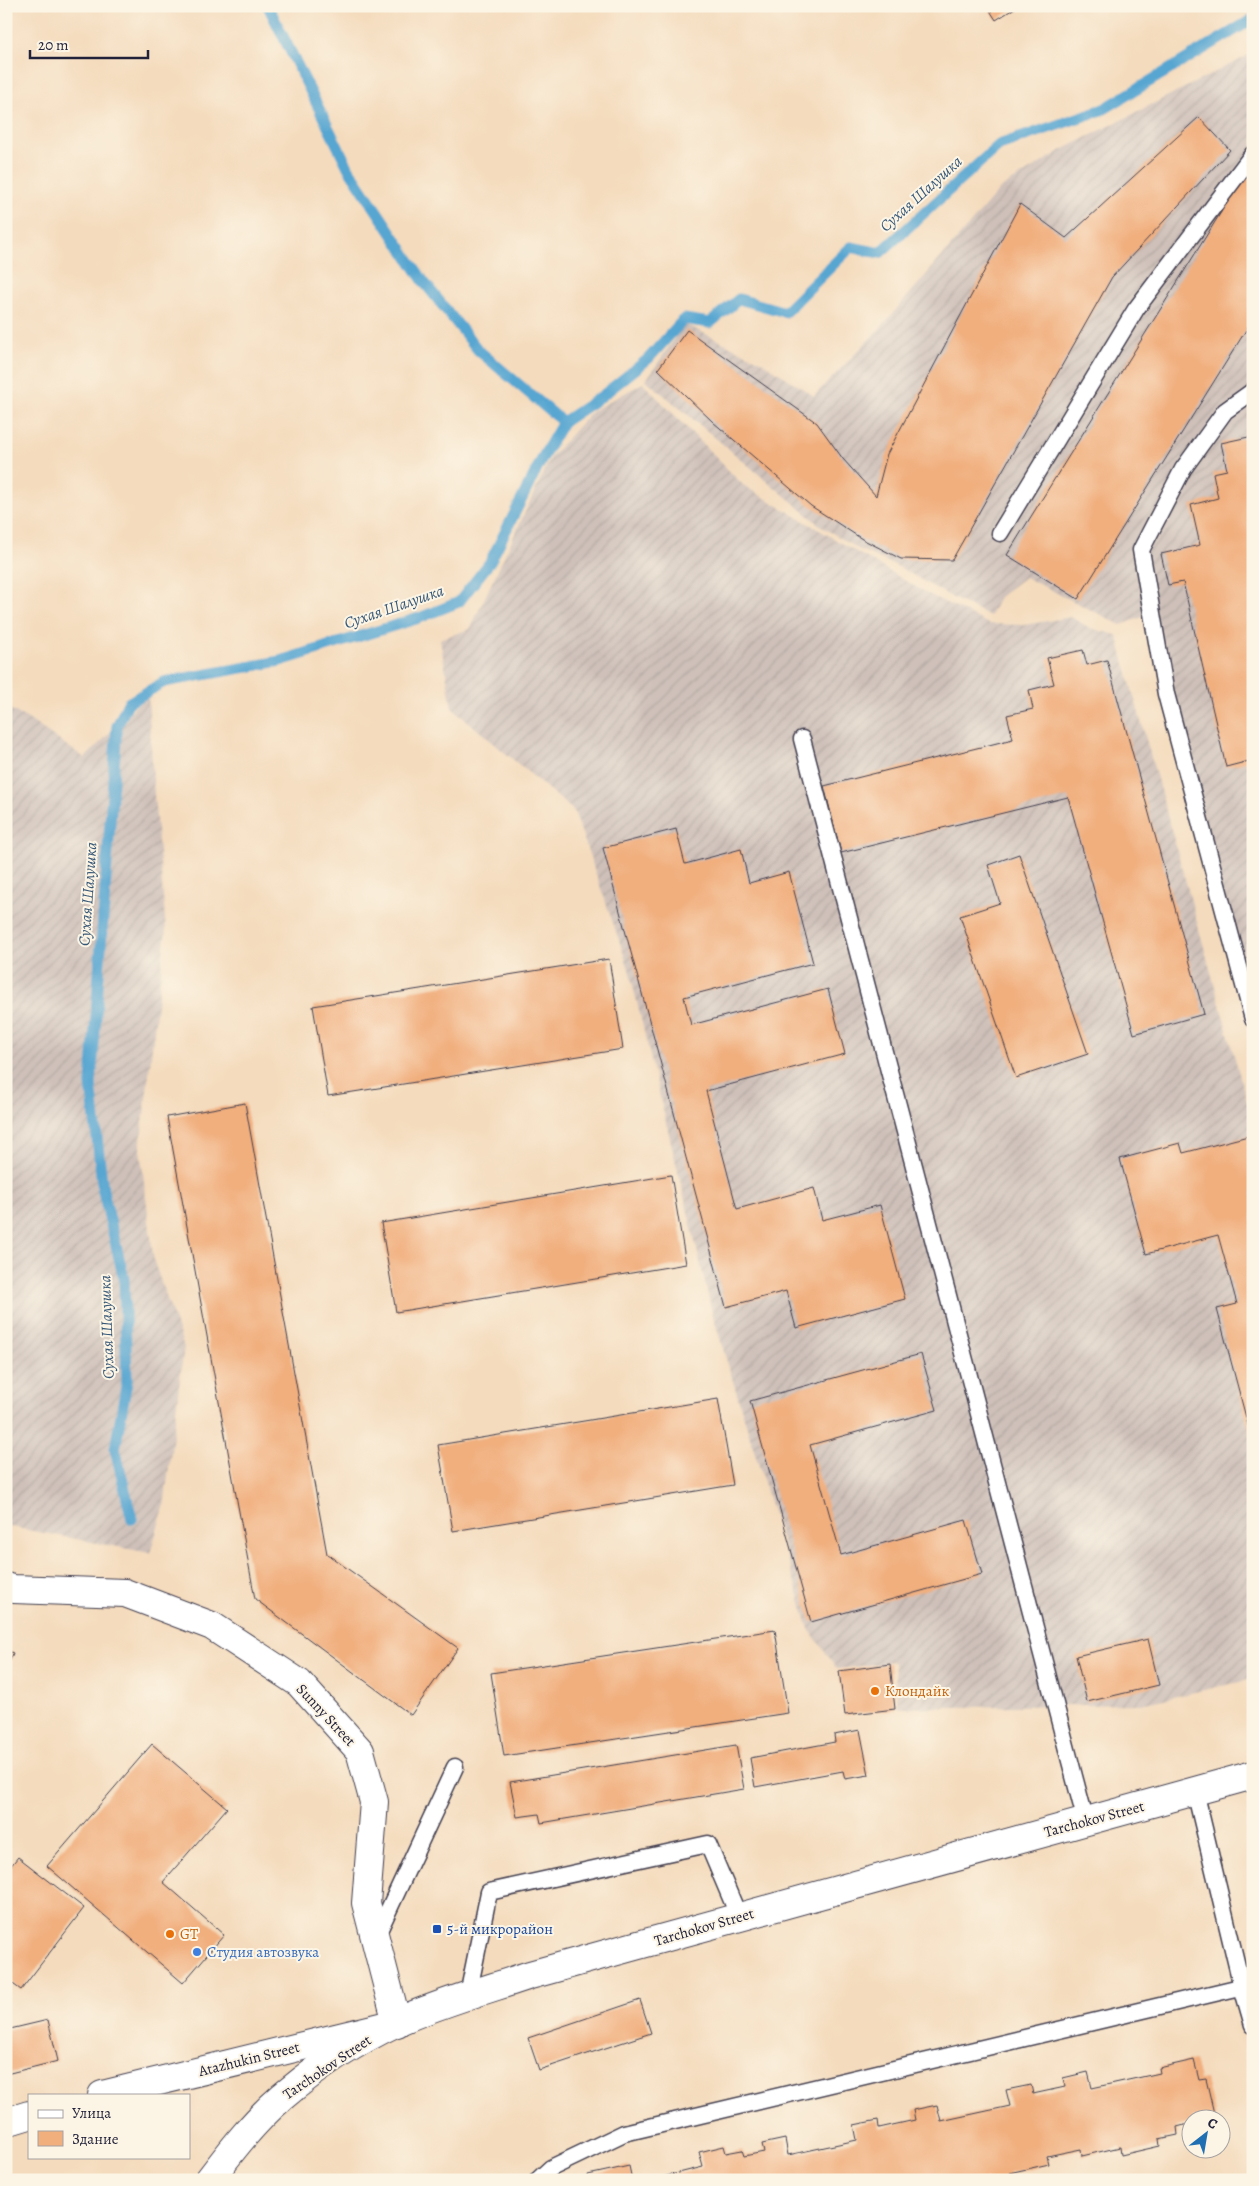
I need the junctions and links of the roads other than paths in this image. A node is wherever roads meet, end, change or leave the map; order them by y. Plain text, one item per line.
1 (1253, 154) edge
2 (1253, 391) edge
3 (1000, 534) dead end
4 (802, 739) dead end
5 (1253, 1019) edge
6 (6, 1587) edge
7 (455, 1767) dead end
8 (1253, 1775) edge
9 (1195, 1791) junction
10 (1086, 1822) junction
11 (739, 1917) junction
12 (376, 1938) junction
13 (1247, 1986) edge
14 (468, 1995) junction
15 (396, 2023) junction
16 (1253, 2025) edge
17 (106, 2094) edge
18 (28, 2115) edge
19 (6, 2122) edge
20 (209, 2180) edge
21 (538, 2180) edge

1 - 3 lane
2 - 5 lane
4 - 10 lane
6 - 12 main road, Sunny Street
7 - 12 lane
8 - 9 main road, Tarchokov Street
9 - 10 main road, Tarchokov Street
9 - 13 lane
10 - 11 main road, Tarchokov Street
11 - 14 main road, Tarchokov Street
11 - 14 lane
12 - 15 main road, Sunny Street
13 - 16 lane
13 - 21 lane
14 - 15 main road, Tarchokov Street
15 - 17 main road, Atazhukin Street
15 - 20 main road, Tarchokov Street
18 - 19 main road

